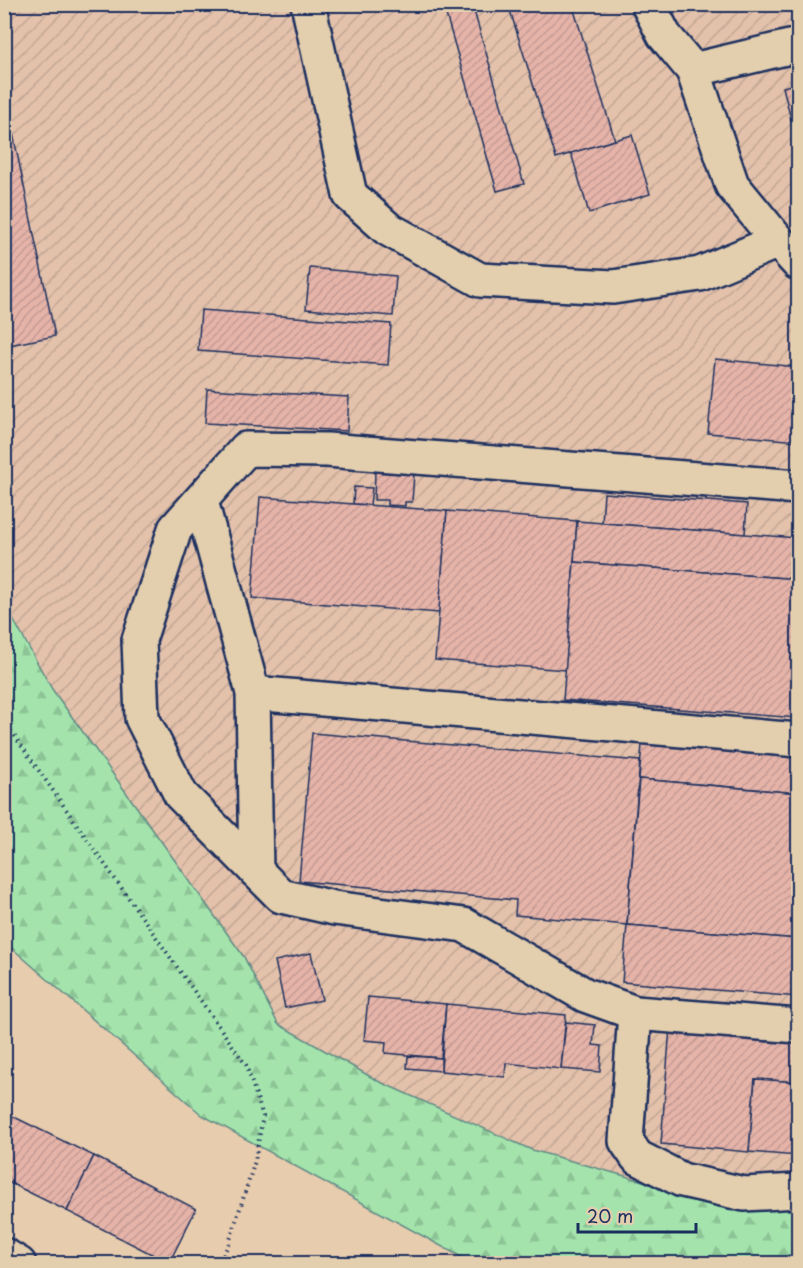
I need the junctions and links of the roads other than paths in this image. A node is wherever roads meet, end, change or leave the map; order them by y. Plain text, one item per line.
1 (308, 4) edge
2 (648, 4) edge
3 (798, 45) edge
4 (693, 70) junction
5 (788, 252) edge
6 (798, 487) edge
7 (201, 501) junction
8 (253, 693) junction
9 (798, 740) edge
10 (256, 871) junction
11 (635, 1013) junction
12 (798, 1026) edge
13 (798, 1191) edge
14 (4, 1255) edge
15 (19, 1263) edge

1 - 5 street
2 - 4 street
3 - 4 street
4 - 5 street
6 - 7 street
7 - 8 street
7 - 10 street
8 - 9 street
8 - 10 street
10 - 11 street
11 - 12 street
11 - 13 street
14 - 15 street

